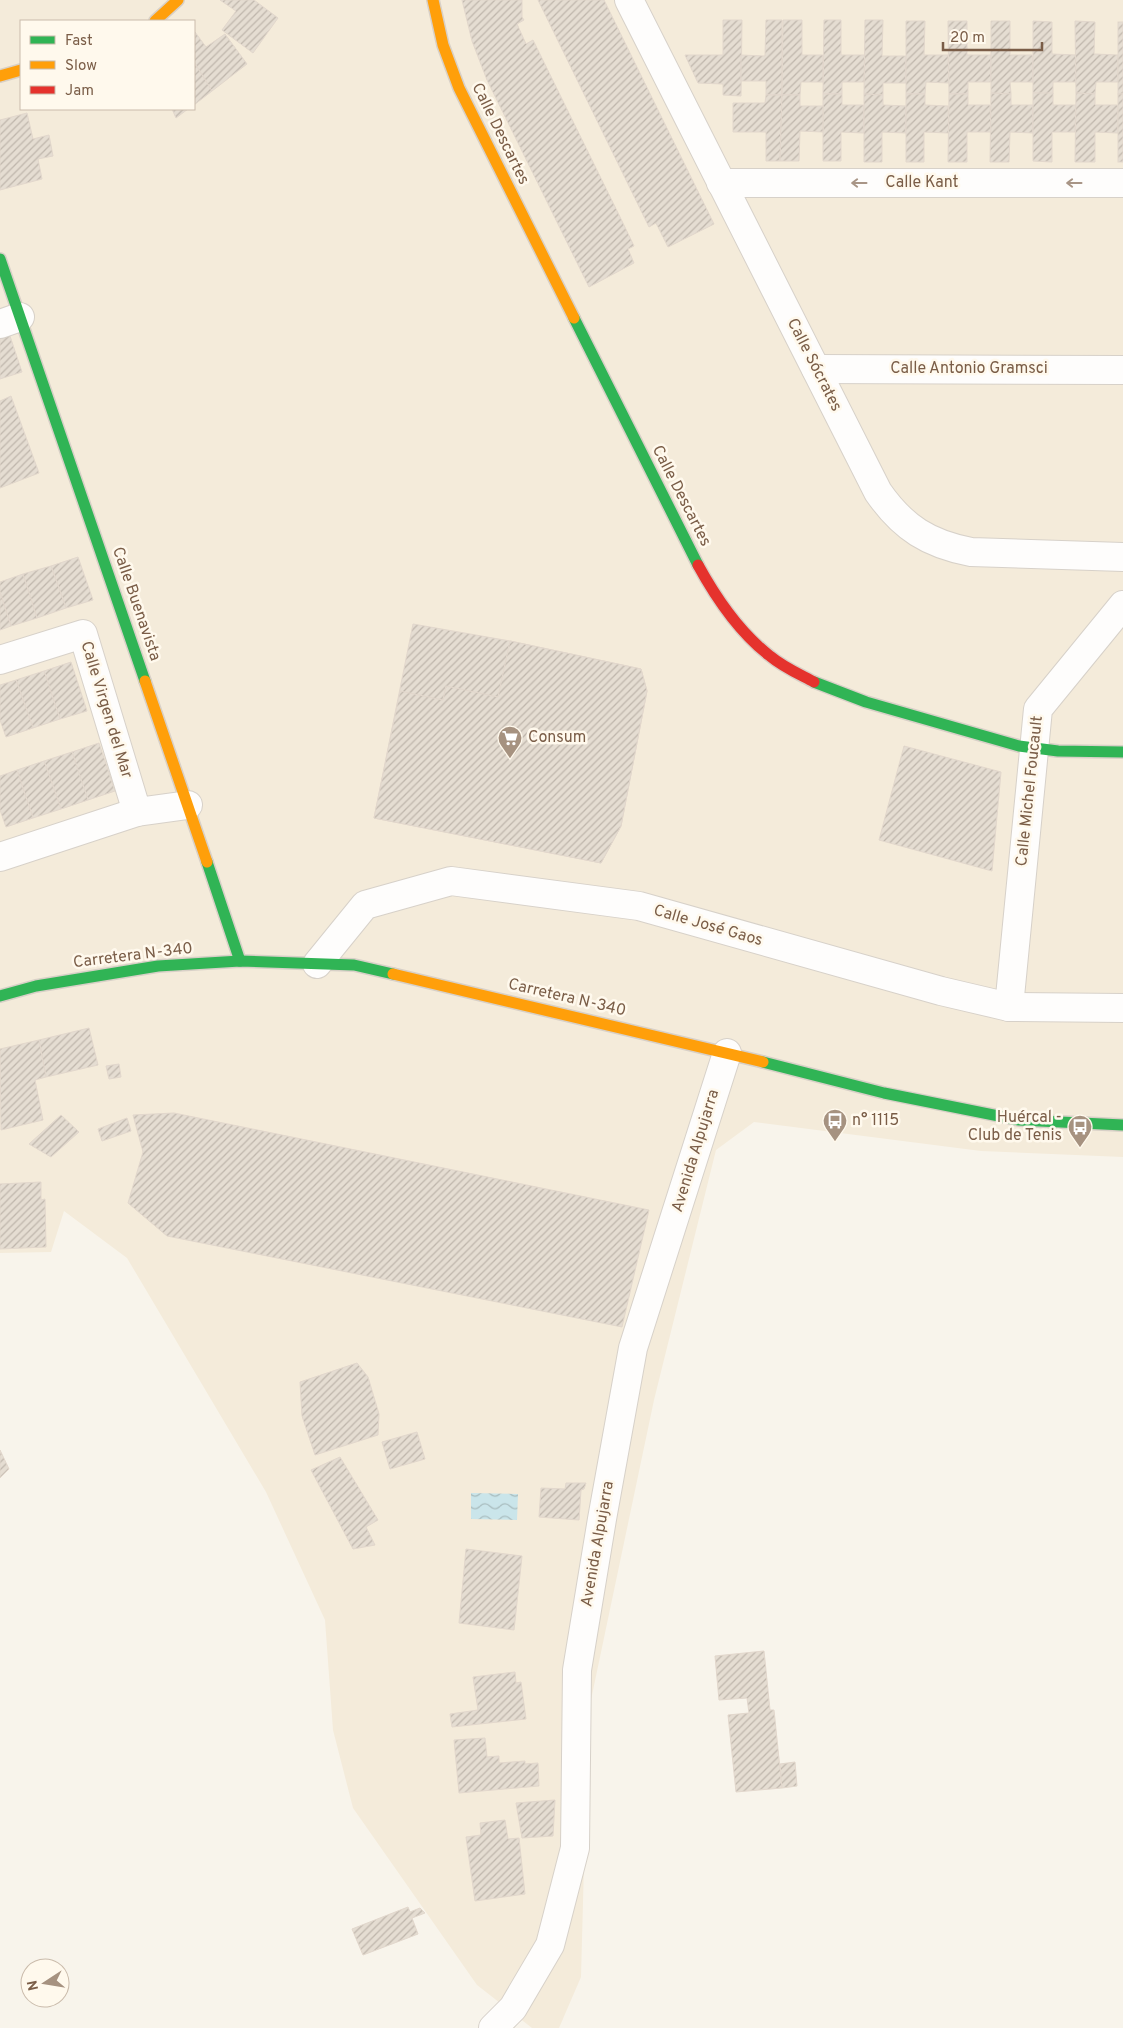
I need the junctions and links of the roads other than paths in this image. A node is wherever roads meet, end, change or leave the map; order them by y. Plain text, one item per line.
1 (178, 0) edge
2 (433, 0) edge
3 (629, 0) edge
4 (156, 20) edge
5 (20, 70) edge
6 (0, 76) edge
7 (721, 183) junction
8 (1123, 183) edge
9 (0, 258) edge
10 (10, 321) edge
11 (816, 369) junction
12 (1123, 370) edge
13 (1123, 557) edge
14 (1123, 605) edge
15 (0, 660) edge
16 (1034, 749) junction
17 (1123, 752) edge
18 (188, 804) junction
19 (137, 812) junction
20 (0, 857) edge
21 (240, 961) junction
22 (316, 964) junction
23 (0, 996) edge
24 (1009, 1007) junction
25 (1123, 1008) edge
26 (727, 1053) junction
27 (1123, 1125) edge
28 (493, 2028) edge

1 - 4 main road
2 - 16 main road, Calle Descartes
3 - 7 street, Calle Sócrates
5 - 6 main road
8 -> 7 street, Calle Kant
7 - 11 street, Calle Sócrates
9 - 10 main road, Calle Buenavista
10 - 18 main road, Calle Buenavista
11 - 12 street, Calle Antonio Gramsci
11 - 13 street, Calle Sócrates
14 - 16 street, Calle Michel Foucault
15 - 19 street, Calle Virgen del Mar
16 - 17 main road, Calle Descartes
16 - 24 street, Calle Michel Foucault
18 - 19 street
18 - 21 main road, Calle Buenavista
19 - 20 street
21 - 22 main road, Carretera N-340
21 - 23 main road, Carretera N-340
22 - 24 street, Calle José Gaos
22 - 26 main road, Carretera N-340
24 - 25 street, Calle José Gaos
26 - 27 main road, Carretera N-340
26 - 28 street, Avenida Alpujarra

